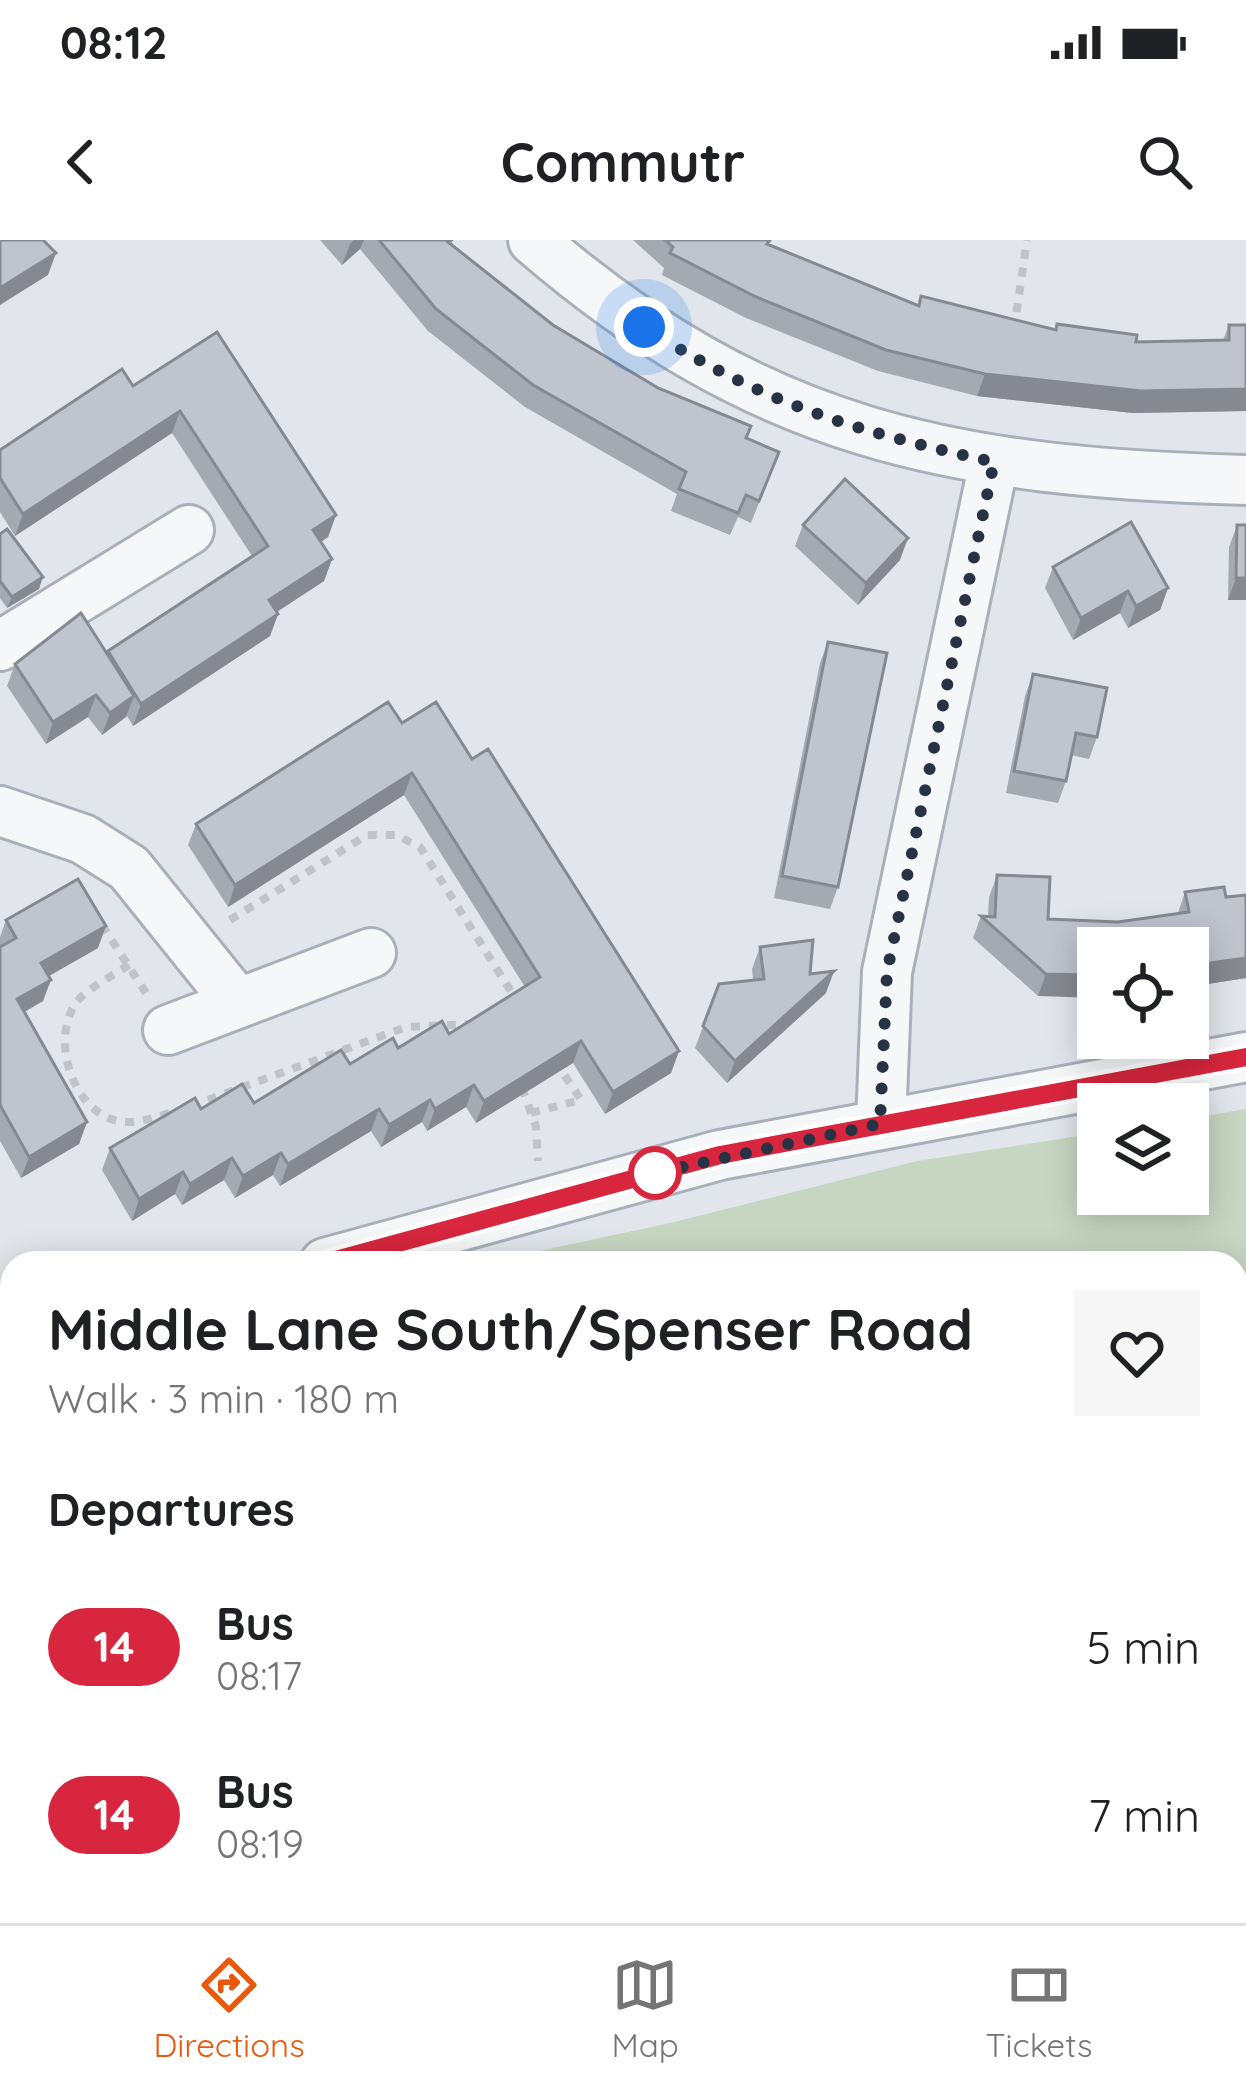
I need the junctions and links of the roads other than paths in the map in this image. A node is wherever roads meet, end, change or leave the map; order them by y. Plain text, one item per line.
1 (533, 240) edge
2 (994, 462) junction
3 (1246, 480) edge
4 (189, 530) dead end
5 (0, 646) edge
6 (0, 811) edge
7 (371, 953) dead end
8 (236, 1001) junction
9 (168, 1030) road end
10 (1246, 1057) edge
11 (880, 1124) junction
12 (369, 1251) edge

1 - 2 street
2 - 3 street
2 - 11 street
4 - 5 street
6 - 8 street
7 - 8 street
8 - 9 street
10 - 11 street
11 - 12 street

